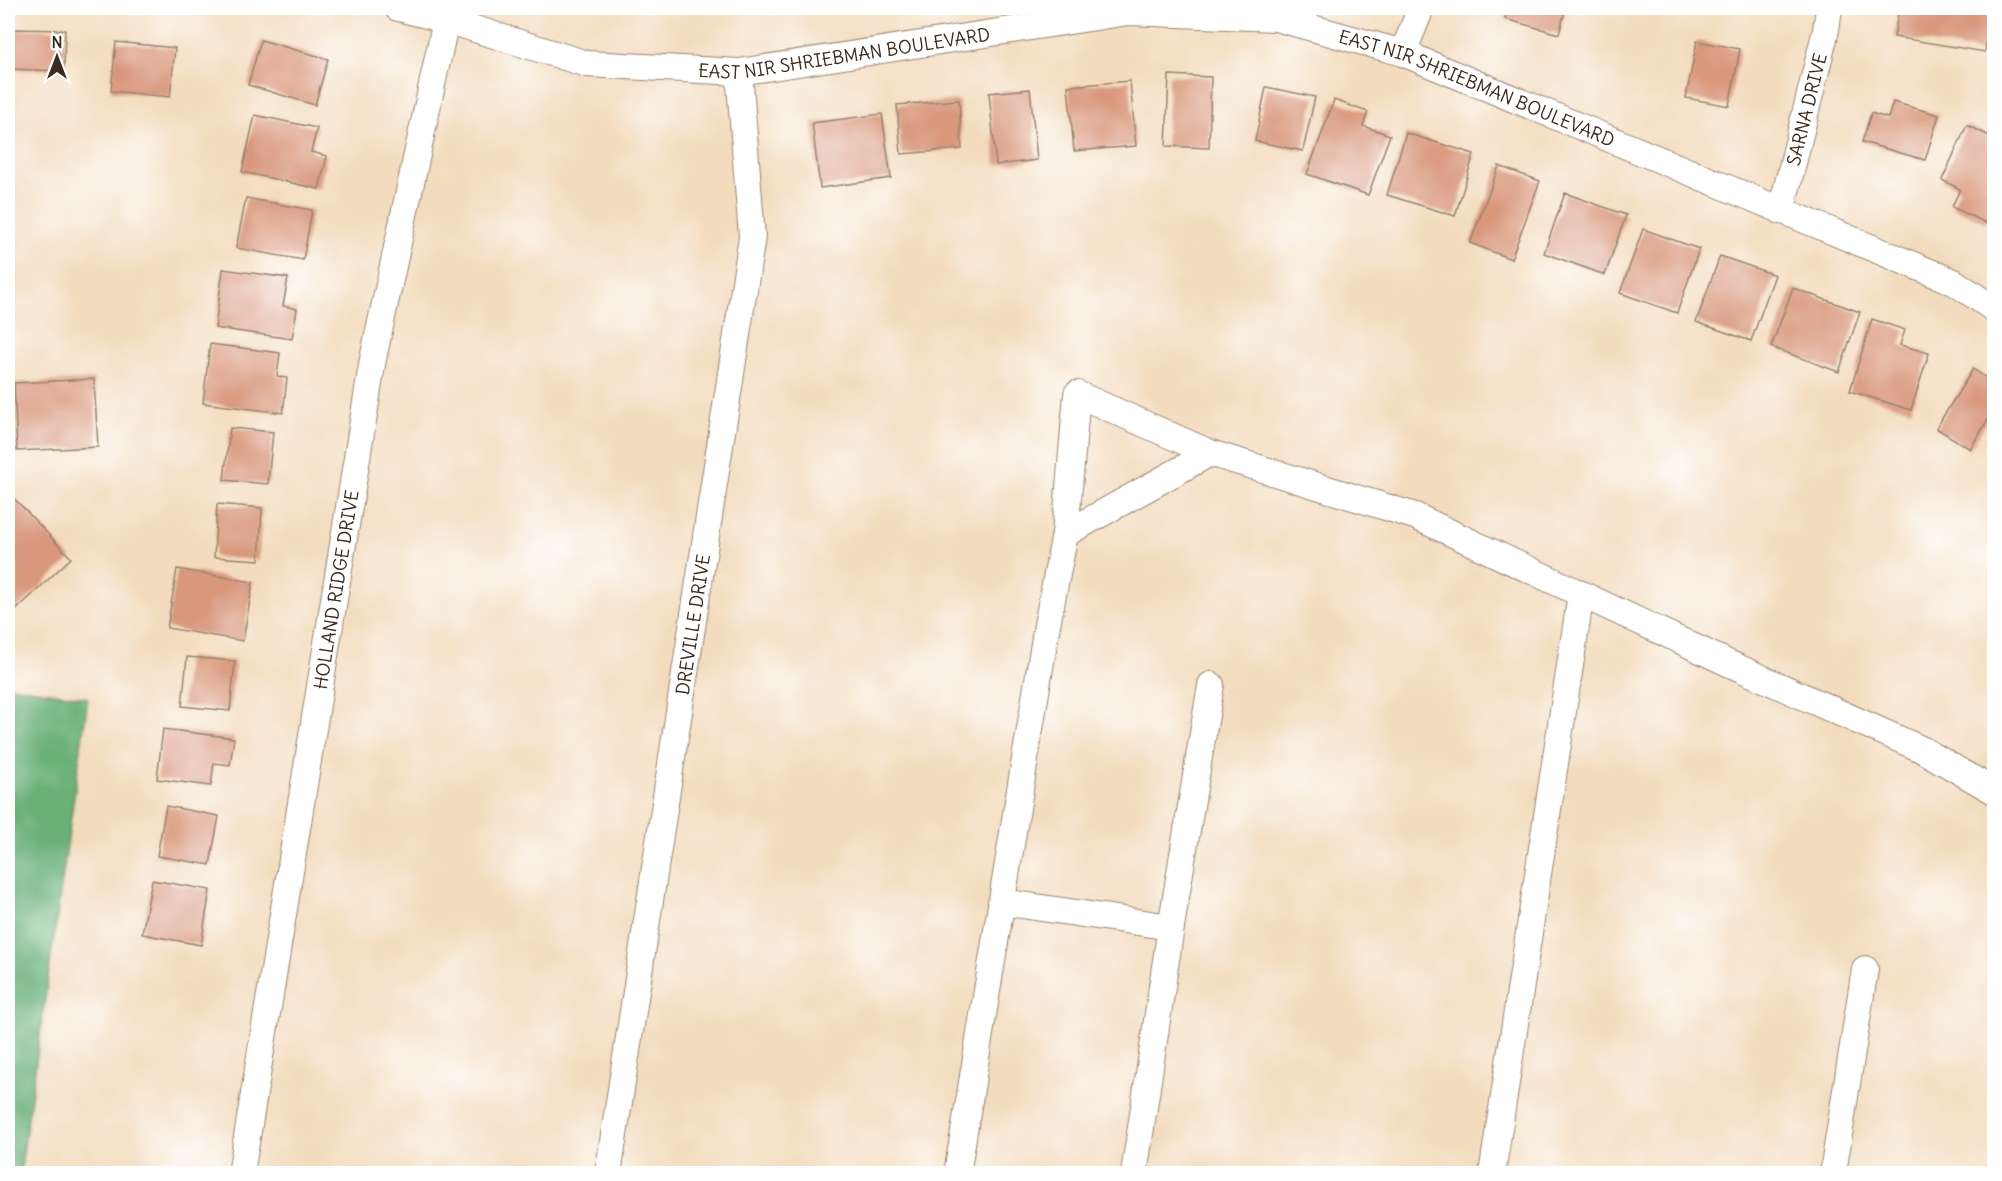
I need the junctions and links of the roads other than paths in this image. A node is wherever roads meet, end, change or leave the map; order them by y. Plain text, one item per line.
1 (398, 8) edge
2 (1420, 8) edge
3 (1829, 8) edge
4 (448, 14) edge
5 (1403, 53) junction
6 (739, 72) junction
7 (1781, 211) junction
8 (1995, 309) edge
9 (1210, 453) junction
10 (1065, 534) junction
11 (1581, 594) junction
12 (1211, 685) dead end
13 (1995, 791) edge
14 (1001, 902) junction
15 (1171, 927) junction
16 (1865, 969) dead end
17 (242, 1173) edge
18 (608, 1173) edge
19 (957, 1173) edge
20 (1134, 1173) edge
21 (1492, 1173) edge
22 (1834, 1173) edge

1 - 4 street, EAST NIR SHRIEBMAN BOULEVARD
2 - 5 street
3 - 7 street, SARNA DRIVE
4 - 6 street, EAST NIR SHRIEBMAN BOULEVARD
4 - 17 street, HOLLAND RIDGE DRIVE
5 - 6 street, EAST NIR SHRIEBMAN BOULEVARD
5 - 7 street, EAST NIR SHRIEBMAN BOULEVARD
6 - 18 street, DREVILLE DRIVE
7 - 8 street, EAST NIR SHRIEBMAN BOULEVARD
9 - 10 street
9 - 10 street
9 - 11 street
10 - 14 street
11 - 13 street
11 - 21 street
12 - 15 street
14 - 15 street
14 - 19 street
15 - 20 street
16 - 22 street

